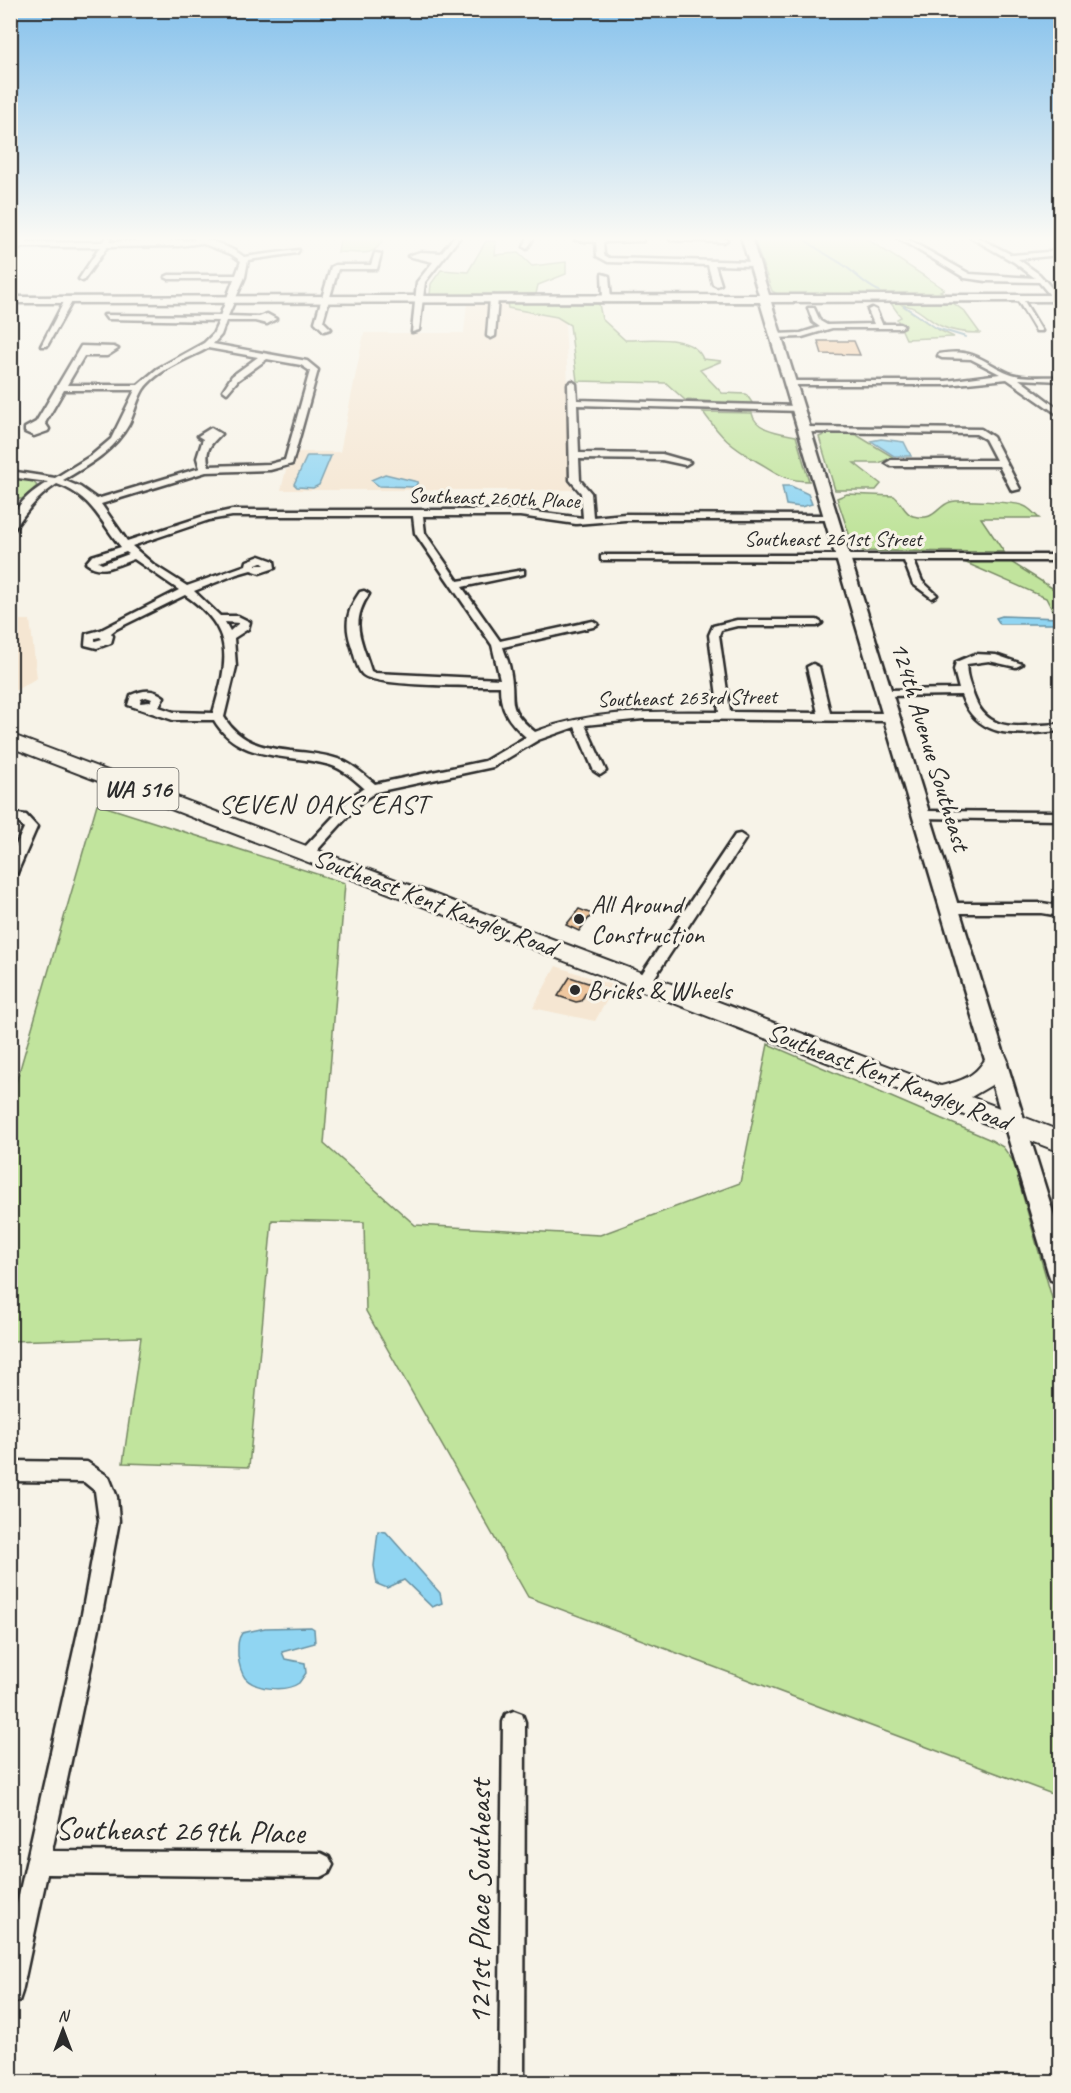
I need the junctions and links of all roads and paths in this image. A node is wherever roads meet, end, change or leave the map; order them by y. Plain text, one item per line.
1 (49, 335) edge
2 (217, 335) edge
3 (803, 335) edge
4 (776, 336) joint
5 (44, 344) dead end
6 (207, 345) junction
7 (81, 353) dead end
8 (265, 356) junction
9 (942, 356) dead end
10 (1005, 376) junction
11 (1060, 379) edge
12 (790, 383) junction
13 (572, 384) dead end
14 (61, 387) junction
15 (140, 388) junction
16 (227, 390) dead end
17 (572, 402) junction
18 (798, 409) junction
19 (1060, 414) edge
20 (39, 425) dead end
21 (804, 430) junction
22 (208, 438) dead end
23 (574, 456) junction
24 (684, 462) dead end
25 (891, 463) dead end
26 (1002, 463) junction
27 (205, 469) junction
28 (10, 474) edge
29 (56, 481) junction
30 (1015, 489) dead end
31 (95, 503) junction
32 (418, 513) junction
33 (831, 518) junction
34 (588, 520) junction
35 (10, 529) edge
36 (130, 549) junction
37 (605, 558) dead end
38 (843, 558) junction
39 (908, 558) junction
40 (1060, 558) edge
41 (251, 567) dead end
42 (520, 572) dead end
43 (456, 585) junction
44 (189, 591) junction
45 (364, 594) dead end
46 (932, 595) dead end
47 (219, 619) junction
48 (817, 623) dead end
49 (592, 624) dead end
50 (104, 633) dead end
51 (228, 637) junction
52 (497, 645) junction
53 (1016, 664) dead end
54 (813, 667) dead end
55 (505, 683) junction
56 (967, 692) junction
57 (884, 693) junction
58 (149, 707) dead end
59 (725, 716) junction
60 (218, 717) junction
61 (825, 717) junction
62 (891, 717) junction
63 (578, 722) junction
64 (1060, 728) edge
65 (534, 737) junction
66 (10, 740) edge
67 (600, 771) dead end
68 (372, 789) junction
69 (922, 815) junction
70 (1060, 816) edge
71 (10, 817) edge
72 (740, 838) dead end
73 (307, 853) junction
74 (10, 873) edge
75 (951, 908) junction
76 (1060, 911) edge
77 (644, 982) junction
78 (996, 1061) junction
79 (941, 1096) junction
80 (1015, 1125) junction
81 (1060, 1142) edge
82 (1060, 1272) edge
83 (10, 1471) edge
84 (514, 1722) dead end
85 (39, 1862) junction
86 (321, 1865) dead end
87 (10, 1992) edge
88 (511, 2082) edge

1 - 5 street
2 - 6 street
3 - 4 street
4 - 12 main road, 124th Avenue Southeast
6 - 8 street
6 - 15 street
7 - 14 street
8 - 16 street
8 - 27 street
9 - 10 street
10 - 11 street
10 - 12 street
10 - 19 street
12 - 18 main road, 124th Avenue Southeast
13 - 17 street
14 - 15 street
14 - 20 street
15 - 29 street
17 - 18 street
17 - 23 street
18 - 21 main road, 124th Avenue Southeast
21 - 26 street
21 - 33 main road, 124th Avenue Southeast
22 - 27 street
23 - 24 street
23 - 34 street
25 - 26 street
26 - 30 street
27 - 31 street
28 - 29 street
29 - 31 street
29 - 35 street
31 - 36 street
32 - 34 street, Southeast 260th Place
32 - 36 street, Southeast 260th Place
32 - 43 street
33 - 34 street, Southeast 260th Place
33 - 38 main road, 124th Avenue Southeast
36 - 44 street
37 - 38 street, Southeast 261st Street
38 - 39 street, Southeast 261st Street
38 - 57 main road, 124th Avenue Southeast
39 - 40 street, Southeast 261st Street
39 - 46 street
41 - 44 street
42 - 43 street
43 - 52 street
44 - 47 street
44 - 50 street
45 - 55 street
47 - 51 street
47 - 51 street
48 - 59 street
49 - 52 street
51 - 60 street
52 - 55 street
53 - 56 street
54 - 61 street
55 - 65 street
56 - 57 street
56 - 64 street
57 - 62 main road, 124th Avenue Southeast
58 - 60 street
59 - 61 street, Southeast 263rd Street
59 - 63 street, Southeast 263rd Street
60 - 68 street
61 - 62 street, Southeast 263rd Street
62 - 69 main road, 124th Avenue Southeast
63 - 65 street, Southeast 263rd Street
63 - 67 street
65 - 68 street, Southeast 263rd Street
66 - 73 main road, Southeast Kent Kangley Road / WA 516
68 - 73 street, Southeast 263rd Street
69 - 70 street
69 - 75 main road, 124th Avenue Southeast
71 - 74 street
72 - 77 street
73 - 77 main road, Southeast Kent Kangley Road / WA 516
75 - 76 street
75 - 78 main road, 124th Avenue Southeast
77 - 79 main road, Southeast Kent Kangley Road / WA 516
78 - 79 main road
78 - 80 main road, 124th Avenue Southeast
79 - 80 main road, Southeast Kent Kangley Road / WA 516
80 - 81 main road, Southeast Kent Kangley Road / WA 516
80 - 82 main road, 124th Avenue Southeast
83 - 85 street
84 - 88 street, 121st Place Southeast
85 - 86 street, Southeast 269th Place
85 - 87 street

